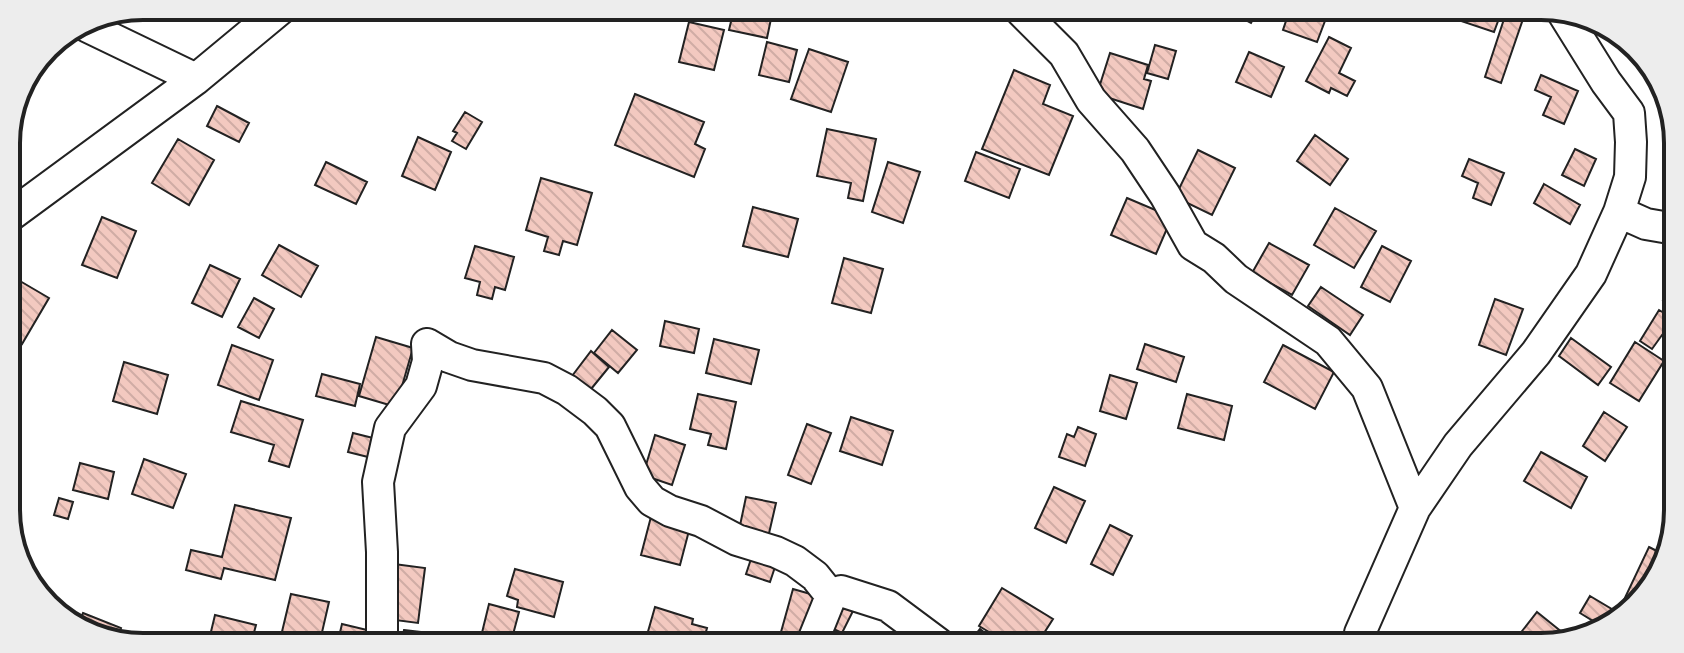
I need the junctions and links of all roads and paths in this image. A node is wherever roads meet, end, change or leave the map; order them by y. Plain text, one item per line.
1 (267, 20) edge
2 (1030, 20) edge
3 (1569, 23) edge
4 (95, 30) edge
5 (196, 79) junction
6 (20, 208) edge
7 (1619, 212) junction
8 (1664, 227) edge
9 (1415, 508) junction
10 (831, 596) junction
11 (382, 633) edge
12 (816, 633) edge
13 (924, 633) edge
14 (1360, 633) edge

1 - 5 street
2 - 9 street
3 - 7 street
4 - 5 street
5 - 6 street
7 - 8 street
7 - 9 street
9 - 14 street
10 - 11 street
10 - 12 street
10 - 13 street

